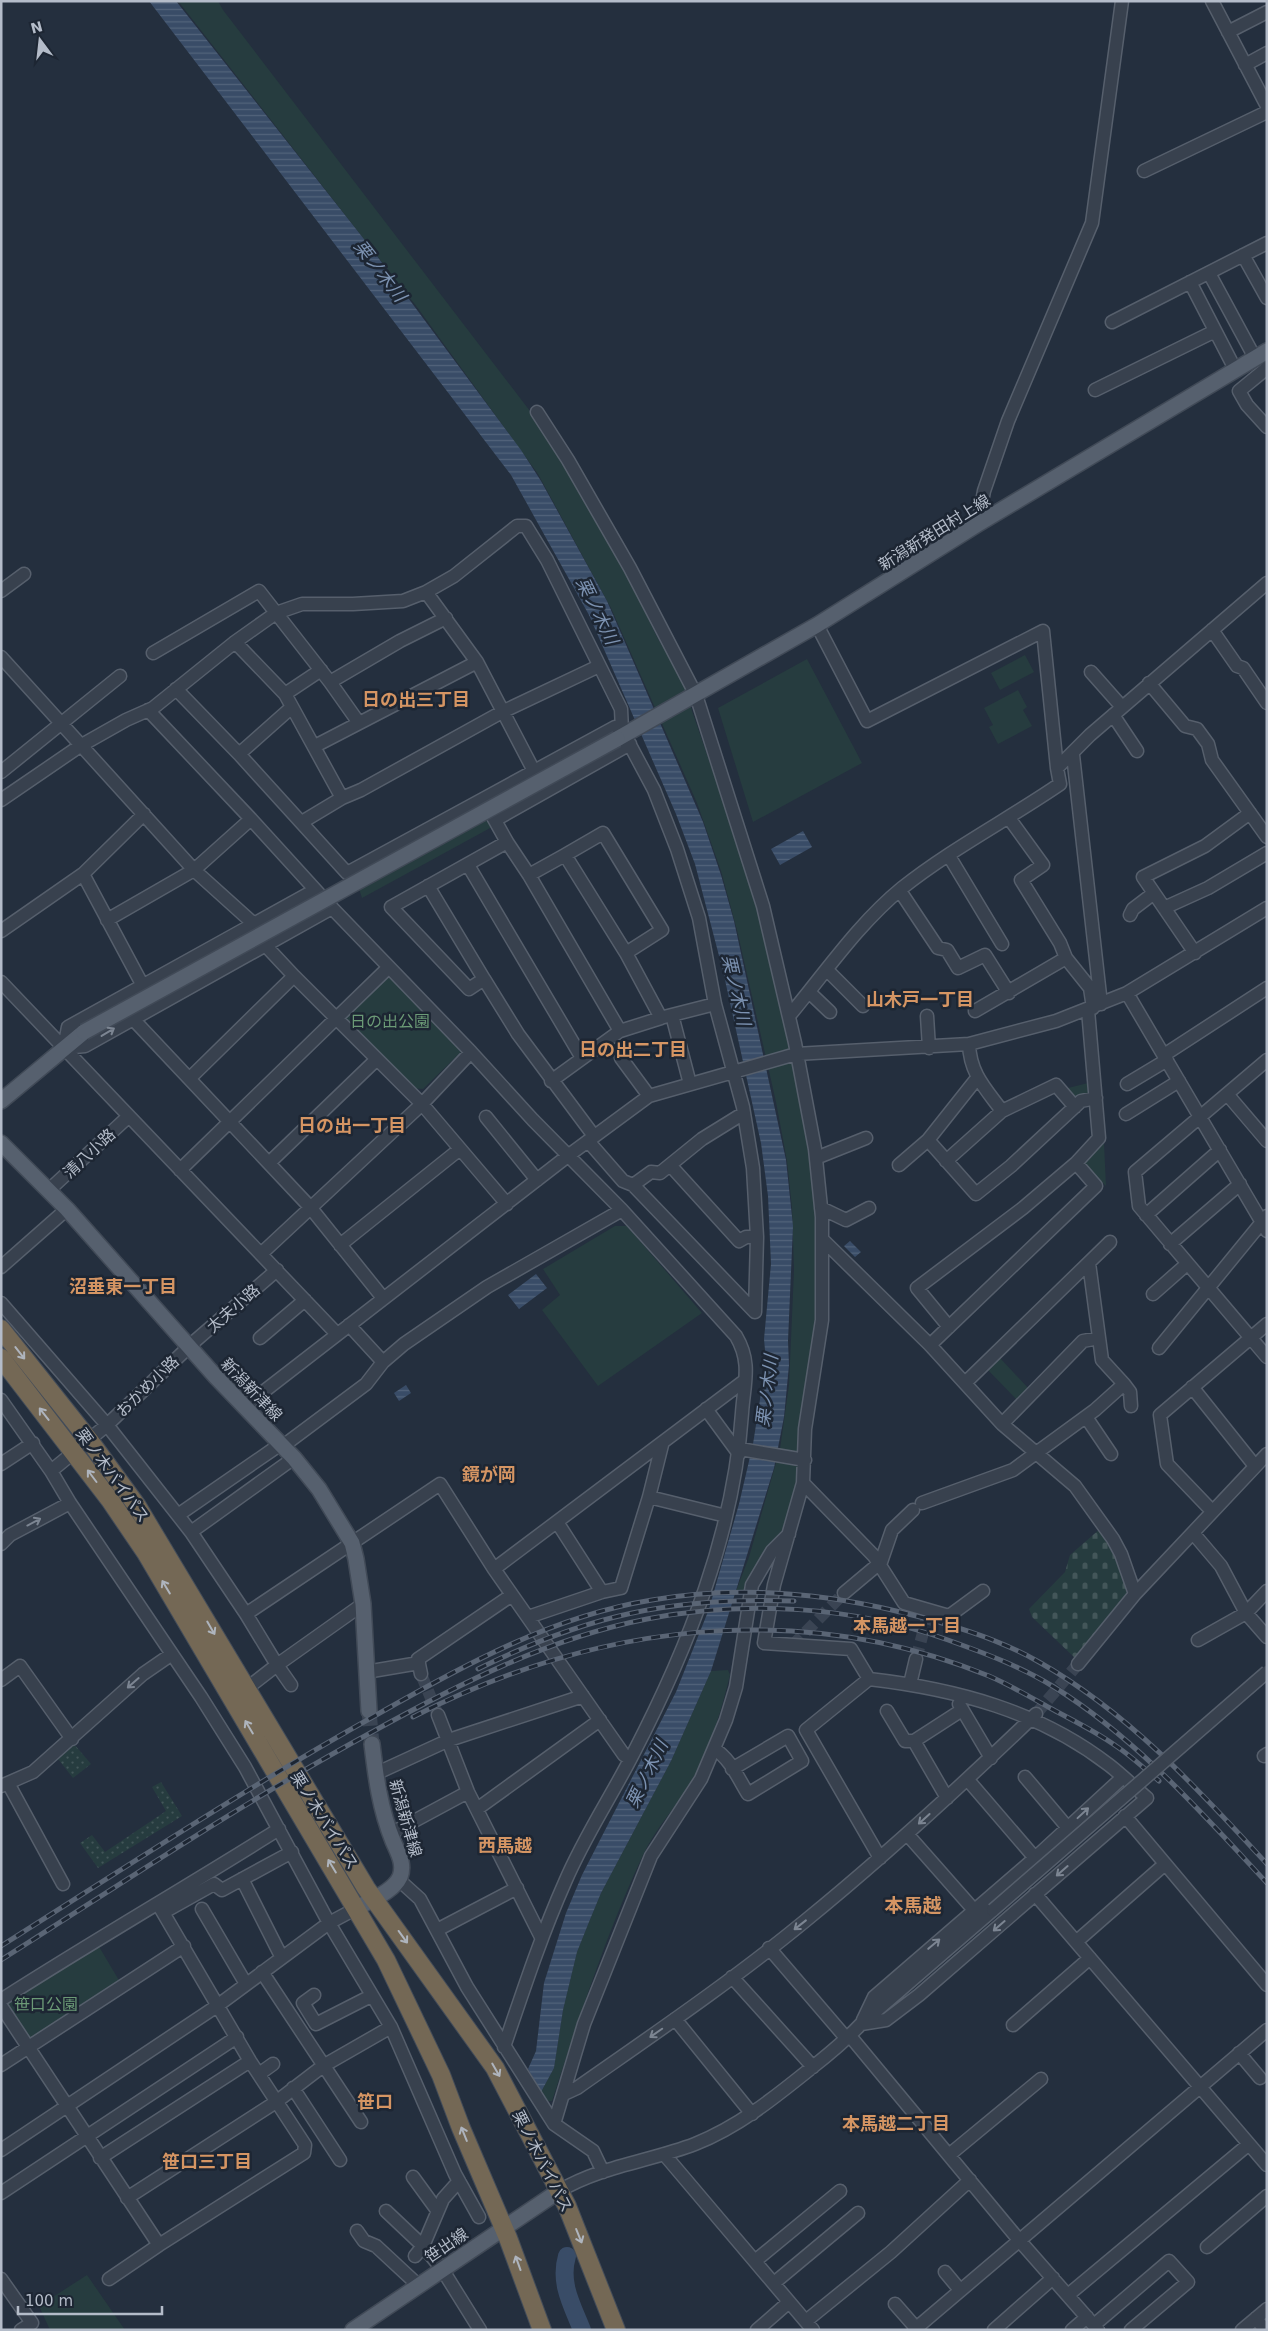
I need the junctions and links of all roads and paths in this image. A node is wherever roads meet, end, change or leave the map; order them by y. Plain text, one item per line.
1 (1122, 1) edge
2 (1212, 1) edge
3 (1267, 12) edge
4 (1228, 32) junction
5 (1267, 53) edge
6 (1245, 64) junction
7 (1267, 106) edge
8 (1267, 112) edge
9 (1144, 171) dead end
10 (1267, 243) edge
11 (1242, 255) junction
12 (1209, 273) junction
13 (1190, 282) junction
14 (1267, 298) edge
15 (1112, 322) dead end
16 (1217, 334) junction
17 (1261, 354) edge
18 (1267, 368) edge
19 (1235, 370) junction
20 (1095, 390) dead end
21 (537, 412) dead end
22 (1267, 427) edge
23 (978, 524) junction
24 (24, 574) dead end
25 (1267, 583) edge
26 (3, 587) edge
27 (426, 592) junction
28 (276, 613) junction
29 (446, 618) junction
30 (817, 625) junction
31 (1212, 630) junction
32 (235, 642) junction
33 (153, 653) dead end
34 (1, 657) edge
35 (476, 662) junction
36 (599, 666) junction
37 (321, 670) junction
38 (1091, 672) dead end
39 (120, 676) dead end
40 (330, 682) junction
41 (1149, 683) junction
42 (176, 689) junction
43 (284, 694) junction
44 (692, 697) junction
45 (1267, 703) edge
46 (292, 707) junction
47 (148, 710) junction
48 (1118, 711) junction
49 (502, 712) junction
50 (359, 723) junction
51 (60, 725) junction
52 (625, 736) junction
53 (80, 746) junction
54 (314, 746) junction
55 (1137, 751) dead end
56 (239, 754) junction
57 (1073, 754) junction
58 (1058, 768) junction
59 (1, 772) edge
60 (535, 773) junction
61 (342, 798) junction
62 (483, 799) junction
63 (1, 800) edge
64 (1250, 813) junction
65 (144, 814) junction
66 (1010, 818) junction
67 (251, 819) junction
68 (495, 820) junction
69 (302, 822) junction
70 (1267, 836) edge
71 (507, 842) junction
72 (1267, 853) edge
73 (565, 856) junction
74 (949, 856) junction
75 (468, 864) junction
76 (194, 870) junction
77 (83, 874) junction
78 (529, 875) junction
79 (428, 886) junction
80 (315, 890) junction
81 (900, 891) junction
82 (1154, 893) junction
83 (332, 908) junction
84 (1164, 908) junction
85 (1267, 908) edge
86 (1130, 915) dead end
87 (108, 920) junction
88 (254, 925) junction
89 (1, 931) edge
90 (1002, 944) dead end
91 (265, 945) junction
92 (626, 953) junction
93 (1195, 953) junction
94 (1066, 958) junction
95 (389, 967) junction
96 (827, 970) junction
97 (294, 976) junction
98 (484, 979) junction
99 (1, 982) edge
100 (143, 986) junction
101 (1267, 988) edge
102 (11, 992) junction
103 (809, 992) junction
104 (1008, 993) junction
105 (1127, 993) junction
106 (1, 1001) edge
107 (716, 1004) junction
108 (863, 1006) dead end
109 (1094, 1008) junction
110 (974, 1011) dead end
111 (830, 1012) dead end
112 (789, 1016) junction
113 (927, 1016) dead end
114 (667, 1017) junction
115 (132, 1018) junction
116 (336, 1019) junction
117 (620, 1031) junction
118 (969, 1044) junction
119 (64, 1048) junction
120 (929, 1048) junction
121 (471, 1052) junction
122 (796, 1054) junction
123 (1166, 1057) junction
124 (582, 1058) junction
125 (622, 1058) dead end
126 (377, 1059) junction
127 (1267, 1060) edge
128 (732, 1073) junction
129 (190, 1078) junction
130 (978, 1078) junction
131 (551, 1080) junction
132 (1179, 1081) junction
133 (690, 1084) junction
134 (1127, 1084) dead end
135 (1227, 1094) junction
136 (649, 1096) junction
137 (1096, 1098) junction
138 (1, 1101) edge
139 (422, 1104) junction
140 (1075, 1107) junction
141 (1002, 1111) junction
142 (744, 1112) junction
143 (1126, 1114) dead end
144 (129, 1116) junction
145 (1200, 1116) junction
146 (486, 1117) dead end
147 (230, 1122) junction
148 (591, 1138) junction
149 (866, 1138) dead end
150 (928, 1140) junction
151 (1267, 1141) edge
152 (1, 1143) edge
153 (460, 1149) junction
154 (1220, 1150) junction
155 (569, 1155) junction
156 (816, 1158) junction
157 (946, 1161) junction
158 (269, 1163) junction
159 (1076, 1163) junction
160 (670, 1165) junction
161 (899, 1165) dead end
162 (180, 1170) junction
163 (537, 1180) junction
164 (1240, 1184) junction
165 (633, 1185) junction
166 (48, 1190) junction
167 (506, 1204) junction
168 (310, 1207) junction
169 (821, 1208) junction
170 (869, 1208) dead end
171 (67, 1209) junction
172 (622, 1210) junction
173 (1146, 1215) junction
174 (1265, 1222) edge
175 (757, 1237) junction
176 (823, 1240) junction
177 (1110, 1242) dead end
178 (340, 1244) junction
179 (1170, 1244) junction
180 (262, 1253) junction
181 (1089, 1262) junction
182 (1186, 1264) junction
183 (1, 1267) edge
184 (277, 1270) junction
185 (1207, 1288) junction
186 (1152, 1294) dead end
187 (383, 1298) junction
188 (305, 1300) junction
189 (1, 1303) edge
190 (1267, 1324) edge
191 (349, 1325) junction
192 (949, 1327) junction
193 (1, 1329) edge
194 (337, 1334) junction
195 (260, 1338) dead end
196 (1099, 1338) junction
197 (1250, 1338) junction
198 (930, 1345) junction
199 (188, 1347) junction
200 (1159, 1348) dead end
201 (1267, 1357) edge
202 (1, 1358) edge
203 (383, 1362) junction
204 (744, 1381) junction
205 (965, 1383) junction
206 (1124, 1384) junction
207 (1192, 1387) junction
208 (1, 1400) edge
209 (245, 1406) junction
210 (1131, 1406) dead end
211 (706, 1409) junction
212 (1086, 1418) junction
213 (1002, 1424) junction
214 (106, 1425) junction
215 (89, 1440) junction
216 (33, 1444) junction
217 (662, 1445) junction
218 (279, 1447) junction
219 (740, 1451) junction
220 (74, 1452) junction
221 (1038, 1454) junction
222 (1111, 1454) dead end
223 (1266, 1456) edge
224 (294, 1458) junction
225 (801, 1459) junction
226 (1, 1464) edge
227 (1255, 1466) junction
228 (51, 1471) junction
229 (804, 1483) junction
230 (649, 1498) junction
231 (70, 1504) junction
232 (1212, 1511) junction
233 (178, 1515) junction
234 (726, 1516) junction
235 (556, 1522) junction
236 (792, 1531) junction
237 (191, 1532) junction
238 (1193, 1533) junction
239 (352, 1543) junction
240 (1, 1544) edge
241 (878, 1564) junction
242 (494, 1569) junction
243 (1267, 1590) edge
244 (983, 1591) dead end
245 (602, 1592) junction
246 (844, 1593) tunnel mouth
247 (1135, 1594) junction
248 (512, 1595) junction
249 (363, 1604) junction
250 (1246, 1612) junction
251 (246, 1614) junction
252 (528, 1617) junction
253 (1267, 1637) edge
254 (1198, 1640) dead end
255 (172, 1654) junction
256 (916, 1659) tunnel mouth
257 (1078, 1664) tunnel mouth
258 (277, 1665) junction
259 (366, 1672) junction
260 (1267, 1672) edge
261 (869, 1679) junction
262 (1, 1680) edge
263 (910, 1684) junction
264 (291, 1685) dead end
265 (246, 1689) junction
266 (951, 1692) junction
267 (583, 1696) junction
268 (962, 1710) junction
269 (369, 1711) tunnel mouth
270 (887, 1711) dead end
271 (438, 1715) tunnel mouth
272 (1033, 1716) junction
273 (600, 1720) junction
274 (72, 1739) junction
275 (449, 1740) junction
276 (914, 1741) junction
277 (372, 1744) tunnel mouth
278 (714, 1749) junction
279 (990, 1758) junction
280 (630, 1760) junction
281 (732, 1769) junction
282 (376, 1774) junction
283 (1025, 1777) dead end
284 (1122, 1777) junction
285 (968, 1780) junction
286 (5, 1785) edge
287 (468, 1792) junction
288 (948, 1798) junction
289 (476, 1809) junction
290 (1125, 1816) junction
291 (1068, 1828) junction
292 (279, 1829) junction
293 (390, 1834) junction
294 (907, 1834) junction
295 (292, 1852) junction
296 (880, 1858) junction
297 (1035, 1858) junction
298 (1165, 1864) junction
299 (242, 1879) junction
300 (399, 1880) junction
301 (63, 1884) dead end
302 (517, 1888) junction
303 (1035, 1894) junction
304 (374, 1898) junction
305 (161, 1908) junction
306 (357, 1908) junction
307 (202, 1909) dead end
308 (974, 1910) junction
309 (329, 1923) junction
310 (437, 1930) junction
311 (541, 1937) junction
312 (1076, 1942) junction
313 (184, 1946) junction
314 (769, 1948) junction
315 (282, 1958) junction
316 (1090, 1958) junction
317 (262, 1972) junction
318 (732, 1977) junction
319 (246, 1984) junction
320 (1267, 1985) edge
321 (314, 1995) dead end
322 (371, 1996) junction
323 (1, 2000) edge
324 (1, 2006) edge
325 (218, 2006) junction
326 (675, 2019) junction
327 (861, 2024) junction
328 (1013, 2025) dead end
329 (391, 2027) junction
330 (1267, 2030) edge
331 (237, 2037) junction
332 (848, 2038) junction
333 (28, 2047) junction
334 (504, 2047) junction
335 (1239, 2053) junction
336 (250, 2061) junction
337 (273, 2064) dead end
338 (1, 2065) edge
339 (323, 2066) junction
340 (813, 2067) junction
341 (259, 2074) junction
342 (1260, 2078) dead end
343 (1041, 2079) dead end
344 (1200, 2086) junction
345 (294, 2088) junction
346 (564, 2094) junction
347 (276, 2102) junction
348 (66, 2107) junction
349 (752, 2114) junction
350 (361, 2122) dead end
351 (554, 2124) junction
352 (85, 2136) junction
353 (1249, 2144) junction
354 (1, 2150) edge
355 (664, 2154) junction
356 (949, 2155) junction
357 (1264, 2156) edge
358 (100, 2158) junction
359 (340, 2160) dead end
360 (477, 2165) junction
361 (603, 2172) junction
362 (413, 2177) dead end
363 (457, 2178) junction
364 (970, 2180) junction
365 (840, 2190) dead end
366 (559, 2191) junction
367 (1, 2193) edge
368 (1267, 2196) edge
369 (127, 2198) junction
370 (437, 2210) junction
371 (386, 2211) dead end
372 (858, 2213) dead end
373 (479, 2216) dead end
374 (504, 2227) junction
375 (357, 2230) dead end
376 (1020, 2240) junction
377 (159, 2245) junction
378 (1207, 2247) dead end
379 (419, 2251) junction
380 (755, 2261) junction
381 (442, 2269) junction
382 (946, 2272) dead end
383 (1, 2278) edge
384 (1053, 2278) junction
385 (110, 2279) dead end
386 (774, 2283) junction
387 (418, 2285) junction
388 (960, 2290) junction
389 (1068, 2295) junction
390 (789, 2302) junction
391 (895, 2304) dead end
392 (1267, 2308) edge
393 (1256, 2318) junction
394 (1093, 2324) edge
395 (810, 2326) edge
396 (361, 2327) edge
397 (31, 2328) edge
398 (915, 2329) edge
399 (480, 2330) edge
400 (542, 2330) edge
401 (616, 2330) edge
402 (757, 2330) edge
403 (994, 2330) edge
404 (1072, 2330) edge
405 (1131, 2330) edge
406 (1242, 2330) edge
407 (1265, 2330) edge

1 - 23 street
2 - 4 street
3 - 4 street
4 - 6 street
5 - 6 street
6 - 7 street
8 - 9 street
10 - 11 street
11 - 12 street
11 - 14 street
12 - 13 street
12 - 17 street
13 - 15 street
13 - 16 street
16 - 19 street
16 - 20 street
17 - 19 main road, 新潟新発田村上線
18 - 22 street
19 - 23 main road, 新潟新発田村上線
21 - 44 street
23 - 30 main road, 新潟新発田村上線
24 - 26 street
25 - 31 street
27 - 28 street
27 - 29 street
27 - 36 street
28 - 32 street
28 - 33 street
28 - 37 street
29 - 35 street
29 - 40 street
30 - 44 main road, 新潟新発田村上線
30 - 58 street
31 - 41 street
31 - 45 street
32 - 42 street
32 - 43 street
34 - 51 street
35 - 49 street
35 - 50 street
36 - 49 street
36 - 52 street
37 - 40 street
37 - 43 street
38 - 48 street
39 - 51 street
40 - 50 street
41 - 48 street
41 - 64 street
42 - 47 street
42 - 56 street
43 - 46 street
44 - 52 main road, 新潟新発田村上線
44 - 112 street
46 - 54 street
46 - 56 street
47 - 53 street
47 - 67 street
48 - 55 street
48 - 57 street
49 - 60 street
49 - 61 street
50 - 54 street
51 - 53 street
51 - 59 street
52 - 60 street
52 - 68 street
52 - 107 street
52 - 119 main road, 新潟新発田村上線, bridge
53 - 63 street
53 - 65 street
54 - 61 street
56 - 69 street
57 - 58 street
57 - 109 street
58 - 66 street
60 - 62 street
61 - 69 street
62 - 68 street
62 - 69 street
64 - 70 street
64 - 82 street
65 - 76 street
65 - 77 street
66 - 74 street
66 - 94 street
67 - 76 street
67 - 80 street
68 - 71 street
71 - 75 street
71 - 78 street
72 - 84 street
73 - 78 street
73 - 92 street
73 - 92 street
74 - 81 street
74 - 90 street
75 - 79 street
75 - 124 street
76 - 87 street
76 - 88 street
77 - 87 street
77 - 89 street
78 - 117 street
79 - 98 street
79 - 98 street
80 - 83 street
80 - 88 street
81 - 96 street
81 - 104 street
82 - 84 street
82 - 86 street
83 - 91 street
83 - 95 street
84 - 93 street
85 - 93 street
87 - 100 street
88 - 91 street
88 - 100 street
91 - 97 street
91 - 115 street
92 - 114 street
93 - 105 street
94 - 104 street
94 - 109 street
95 - 116 street
95 - 121 street
96 - 103 street
96 - 108 street
97 - 116 street
97 - 129 street
98 - 131 street
99 - 102 street
100 - 119 street
101 - 123 street
102 - 106 street
102 - 119 street
103 - 111 street
103 - 112 street
104 - 110 street
105 - 109 street
105 - 123 street
107 - 114 street
107 - 128 street
109 - 118 street
109 - 137 street
112 - 122 street
113 - 120 street
114 - 117 street
114 - 133 street
119 -> 115 street
115 - 129 street
116 - 126 street
116 - 147 street
117 - 124 street
118 - 120 street
118 - 130 street
119 - 138 main road, 新潟新発田村上線
119 - 144 street
120 - 122 street
121 - 139 street
121 - 155 street
122 - 128 street
122 - 156 street
123 - 132 street
123 - 134 street
124 - 131 street
125 - 136 street
126 - 139 street
126 - 158 street
127 - 135 street
128 - 133 street
128 - 142 street
129 - 147 street
130 - 141 street
130 - 150 street
131 - 148 street
132 - 143 street
132 - 145 street
133 - 136 street
135 - 145 street
135 - 151 street
136 - 148 street
137 - 140 street
137 - 159 street
139 - 153 street
139 - 168 street
140 - 141 street
140 - 157 street
141 - 157 street
142 - 160 street
142 - 175 street
144 - 162 street
144 - 166 street, 清八小路
145 - 154 street
145 - 173 street
146 - 163 street
147 - 158 street
147 - 162 street
148 - 155 street
148 - 165 street
149 - 156 street
150 - 157 street
150 - 161 street
152 - 166 main road, 新潟新津線
153 - 167 street
153 - 178 street
154 - 164 street
154 - 173 street
155 - 163 street
155 - 172 street
156 - 169 street
158 - 168 street
159 - 192 street
159 - 192 street
160 - 165 street
160 - 175 street
162 - 180 street
163 - 167 street
164 - 174 street
164 - 179 street
165 - 175 street
166 - 171 main road, 新潟新津線
167 - 187 street
168 - 178 street
168 - 180 street
169 - 170 street
169 - 176 street
171 - 183 street
171 - 199 main road, 新潟新津線
172 - 203 street
172 - 204 street
173 - 179 street
174 - 185 street
176 - 198 street
176 - 225 street
177 - 181 street
178 - 187 street
179 - 182 street
180 - 184 street
181 - 196 street
181 - 205 street
182 - 185 street
182 - 186 street
184 - 188 street
184 - 199 street, 太夫小路
185 - 197 street
185 - 200 street
187 - 191 street
188 - 194 street
188 - 195 street
189 - 214 street
190 - 197 street
191 - 194 street
191 - 203 street
192 - 198 street
193 -> 215 highway, 栗ノ木バイパス
194 - 209 street
196 - 206 street
196 - 213 street
197 - 201 street
197 - 207 street
198 - 205 street
199 - 209 main road, 新潟新津線
199 - 214 street, おかめ小路
220 -> 202 highway, 栗ノ木バイパス
203 - 218 street
204 - 211 street
204 - 219 street
205 - 213 street
206 - 210 street
206 - 212 street
207 - 227 street
207 - 232 street
208 - 216 street
209 - 218 main road, 新潟新津線
211 - 217 street
211 - 219 street
212 - 221 street
212 - 222 street
213 - 221 street
214 - 215 street, おかめ小路
214 - 233 street
215 - 220 street, おかめ小路
215 -> 265 highway, 栗ノ木バイパス
216 - 226 street
216 - 228 street
217 - 230 street
217 - 235 street
218 - 224 main road, 新潟新津線
218 - 233 street
219 - 225 street
219 - 234 street
220 - 228 street, おかめ小路
306 -> 220 highway, 栗ノ木バイパス
221 - 241 street
221 - 247 street
223 - 227 street
224 - 237 street
224 - 239 main road, 新潟新津線
225 - 229 street
227 - 232 street
228 - 231 street
229 - 236 street
229 - 241 street
230 - 234 street
230 - 245 street
240 -> 231 street
231 - 255 street
232 - 238 street
233 - 237 street
234 - 280 street
235 - 242 street
235 - 245 street
236 - 261 street
236 - 278 street
237 - 251 street
238 - 247 street
238 - 250 street
239 - 242 street
239 - 249 main road, 新潟新津線
239 - 251 street
241 - 244 street
241 - 246 street
242 - 248 street
243 - 250 street
245 - 252 street
247 - 257 street
248 - 252 street
248 - 259 street
249 - 258 street
249 - 259 main road, 新潟新津線
250 - 253 street
250 - 254 street
251 - 258 street
252 - 267 street
255 -> 274 street
255 - 292 street
256 - 263 street
258 - 264 street
258 - 265 street
259 - 269 main road, 新潟新津線
260 - 327 street, bridge
261 - 263 street
261 - 296 street
262 - 274 street
263 - 266 street
265 - 304 highway, 栗ノ木バイパス
266 - 268 street
266 - 272 street
267 - 273 street
267 - 275 street
268 - 276 street
268 - 279 street
270 - 276 street
271 - 275 street
272 - 279 street
272 - 284 street
273 - 280 street
273 - 289 street
274 - 286 street
275 - 282 street
275 - 287 street
276 - 288 street
277 - 282 main road, 新潟新津線
278 - 281 street
278 - 346 street
279 - 285 street
280 - 311 street
281 - 281 street
282 - 293 main road, 新潟新津線
283 - 291 street
284 - 290 street
291 -> 284 street
285 - 288 street
285 - 297 street
286 - 301 street
287 - 289 street
287 - 293 street
288 -> 294 street
289 - 302 street
290 - 298 street
290 -> 303 street
291 - 297 street
292 - 295 street
292 - 305 street
293 - 300 main road, 新潟新津線
294 - 296 street
294 - 308 street
295 - 299 street
295 - 309 street
296 -> 314 street
297 - 308 street
298 - 312 street
298 - 320 street
299 - 305 street
299 - 315 street
300 - 304 main road, 新潟新津線
300 - 310 street
302 - 310 street
302 - 311 street
303 - 312 street
303 -> 327 street
304 - 306 main road, 新潟新津線
304 -> 366 highway, 栗ノ木バイパス
305 - 313 street
305 - 323 street
306 - 309 street
360 -> 306 highway, 栗ノ木バイパス
307 - 319 street
327 -> 308 street
309 - 315 street
309 - 322 street
310 - 334 street
311 - 334 street
312 - 316 street
313 - 325 street
313 - 333 street
314 - 318 street
314 - 332 street
315 - 317 street
316 - 328 street
316 - 344 street
317 - 319 street
317 - 339 street
318 - 326 street
318 - 340 street
319 - 325 street
321 - 322 street
322 - 329 street
324 - 333 street
325 - 331 street
325 - 348 street
326 -> 346 street
326 - 349 street
327 - 332 street
329 - 339 street
329 - 363 street
330 - 335 street
331 - 336 street
331 - 352 street
332 - 340 street
332 - 356 street
333 - 338 street
333 - 348 street
334 - 351 street
335 - 342 street
335 - 344 street
336 - 341 street
336 - 358 street
337 - 341 street
339 - 345 street
339 - 350 street
340 - 349 street
341 - 347 street
343 - 356 street
344 - 353 street
344 - 376 street
345 - 347 street
345 - 359 street
346 - 351 street
347 - 369 street
347 - 377 street
348 - 352 street
348 - 354 street
349 - 355 street
351 - 361 street
352 - 358 street
352 - 367 street
353 - 357 street
353 - 389 street
355 - 361 street
355 - 380 street
356 - 364 street
358 - 369 street
360 - 363 street
360 - 374 highway, 栗ノ木バイパス
361 - 366 street
362 - 370 street
363 - 370 street
363 - 373 street
364 - 376 street
364 - 395 street
365 - 380 street
366 - 374 main road, 笹出線
366 -> 401 highway, 栗ノ木バイパス
368 - 378 street
369 - 377 street
370 - 379 street
371 - 379 street
372 - 386 street
374 - 381 main road, 笹出線
400 -> 374 highway, 栗ノ木バイパス
375 - 387 street
376 - 384 street
376 - 388 street
377 - 385 street
379 - 381 street
380 - 386 street
381 - 387 main road, 笹出線
381 - 399 street
382 - 388 street
383 - 397 street
384 - 389 street
384 - 403 street
386 - 390 street
387 - 396 main road, 笹出線
388 - 398 street
389 - 394 street
390 - 395 street
390 - 402 street
391 - 398 street
392 - 393 street
393 - 406 street
393 - 407 street
394 - 404 street
394 - 405 street

